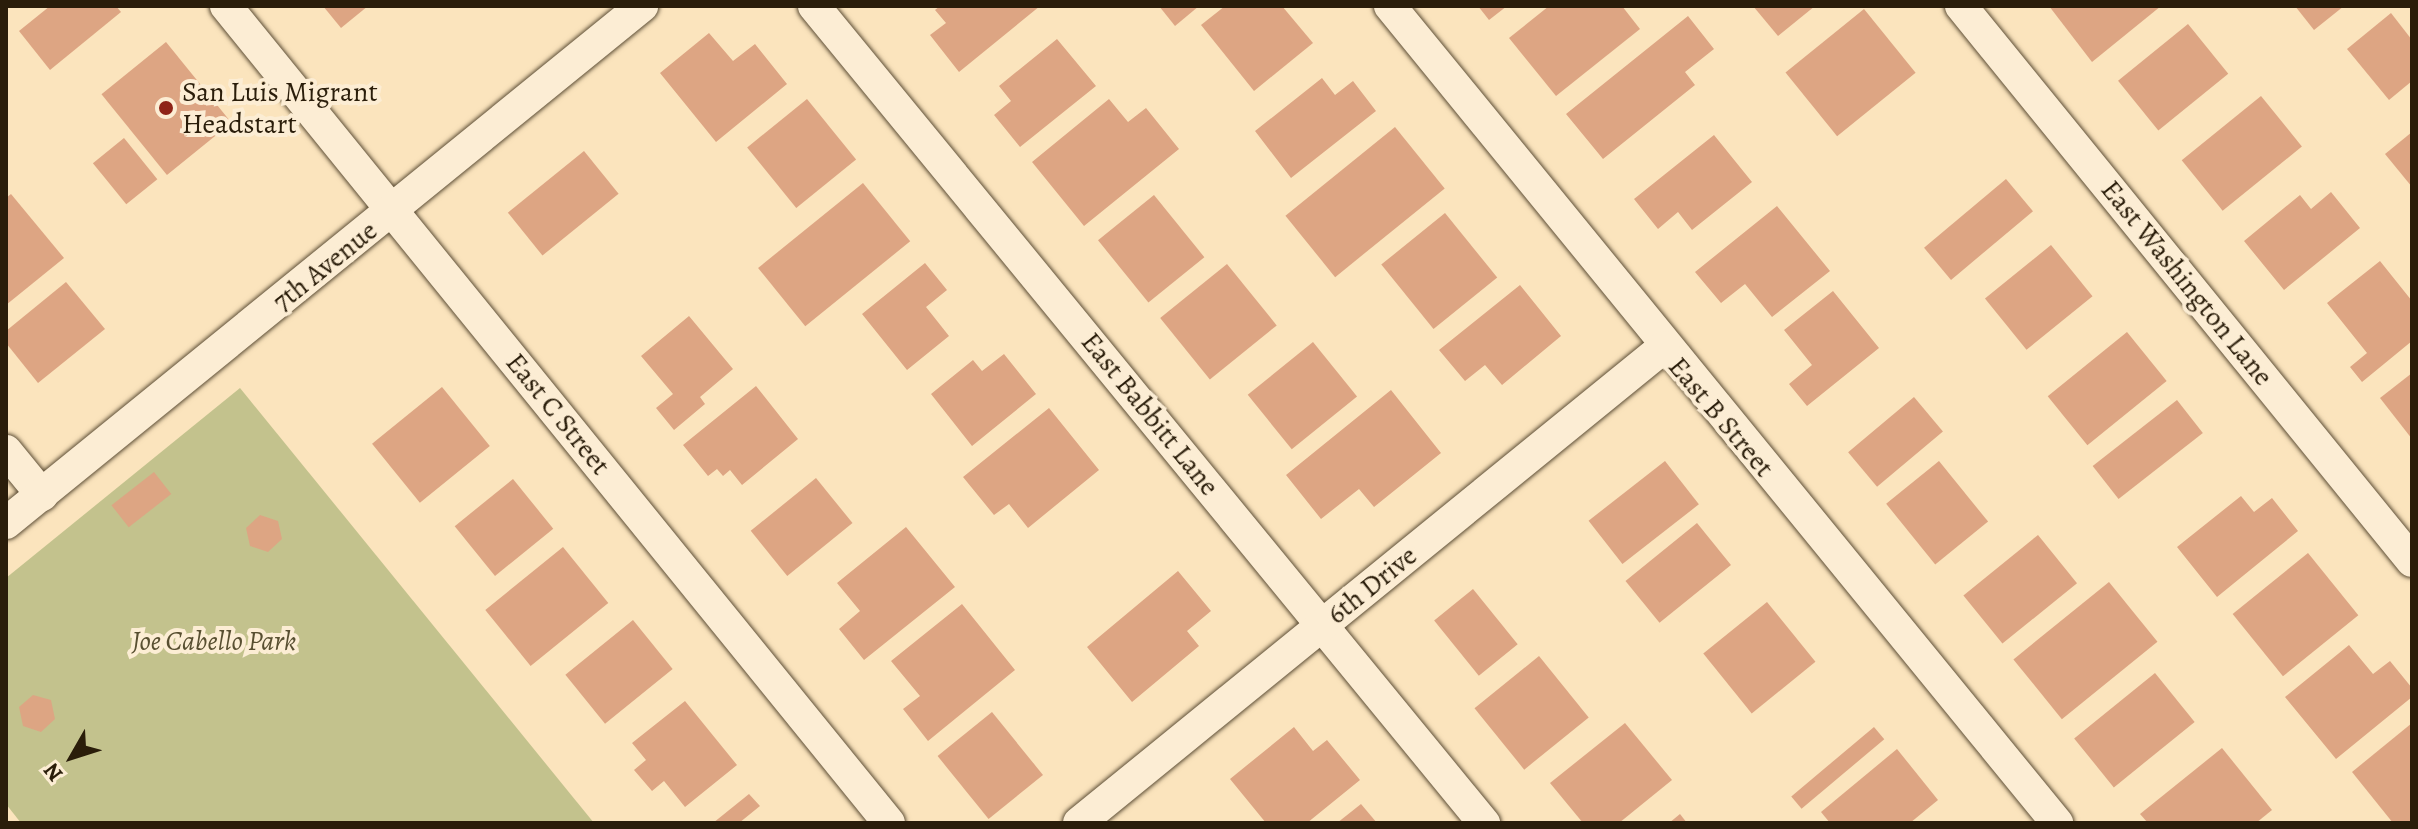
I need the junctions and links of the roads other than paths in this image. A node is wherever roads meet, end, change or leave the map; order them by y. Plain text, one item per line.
1 (226, 6) edge
2 (642, 6) edge
3 (814, 6) edge
4 (1390, 6) edge
5 (1961, 6) edge
6 (393, 211) junction
7 (1664, 347) junction
8 (6, 451) edge
9 (42, 495) junction
10 (6, 523) edge
11 (2412, 561) edge
12 (1323, 624) junction
13 (889, 823) edge
14 (1079, 823) edge
15 (1484, 823) edge
16 (2057, 823) edge

1 - 6 street, East C Street
2 - 6 street, 7th Avenue
3 - 12 street, East Babbitt Lane
4 - 7 street, East B Street
5 - 11 street, East Washington Lane
6 - 9 street, 7th Avenue
6 - 13 street, East C Street
7 - 12 street, 6th Drive
7 - 16 street, East B Street
8 - 9 street
9 - 10 street, 7th Avenue
12 - 14 street, 6th Drive
12 - 15 street, East Babbitt Lane

